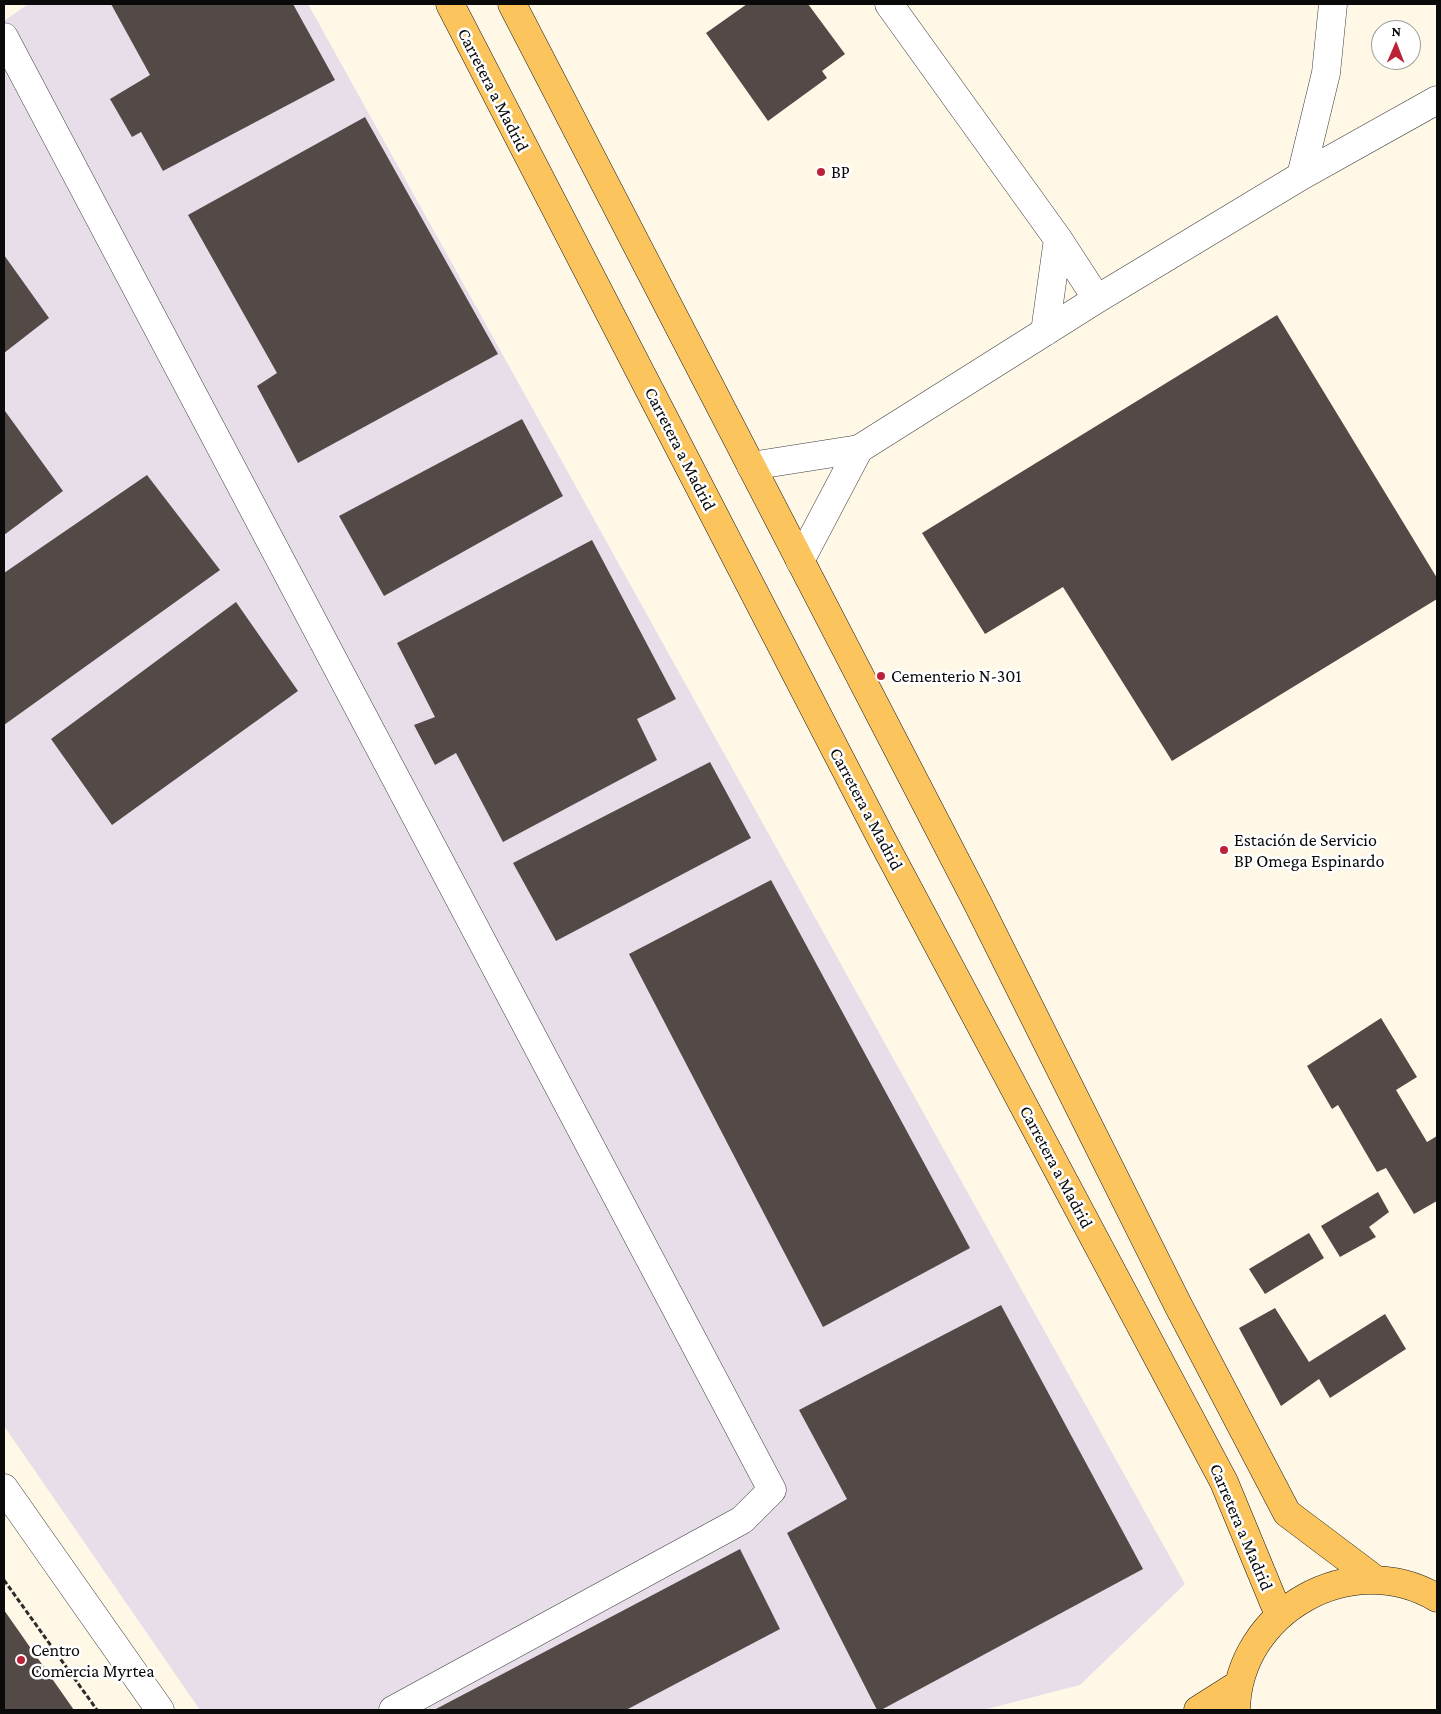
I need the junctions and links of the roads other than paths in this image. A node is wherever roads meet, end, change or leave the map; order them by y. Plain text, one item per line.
1 (450, 4) edge
2 (512, 4) edge
3 (889, 4) edge
4 (1333, 4) edge
5 (4, 37) edge
6 (1437, 100) edge
7 (1301, 176) junction
8 (1058, 239) junction
9 (1096, 299) junction
10 (1045, 332) junction
11 (859, 449) junction
12 (751, 466) junction
13 (800, 561) junction
14 (4, 1488) edge
15 (1376, 1580) junction
16 (1437, 1598) edge
17 (1279, 1615) junction
18 (1237, 1697) edge
19 (1196, 1709) edge
20 (160, 1710) edge
21 (393, 1710) edge

1 - 17 main road, Carretera a Madrid
2 - 12 main road
3 - 8 street
4 - 7 street
5 - 21 street
6 - 7 street
7 - 9 street
8 - 9 street
8 - 10 street
9 - 10 street
10 - 11 street
11 - 12 street
11 - 13 street
12 - 13 main road
13 - 15 main road
14 - 20 street
15 - 16 main road
15 - 17 main road
17 - 18 main road
18 - 19 main road

